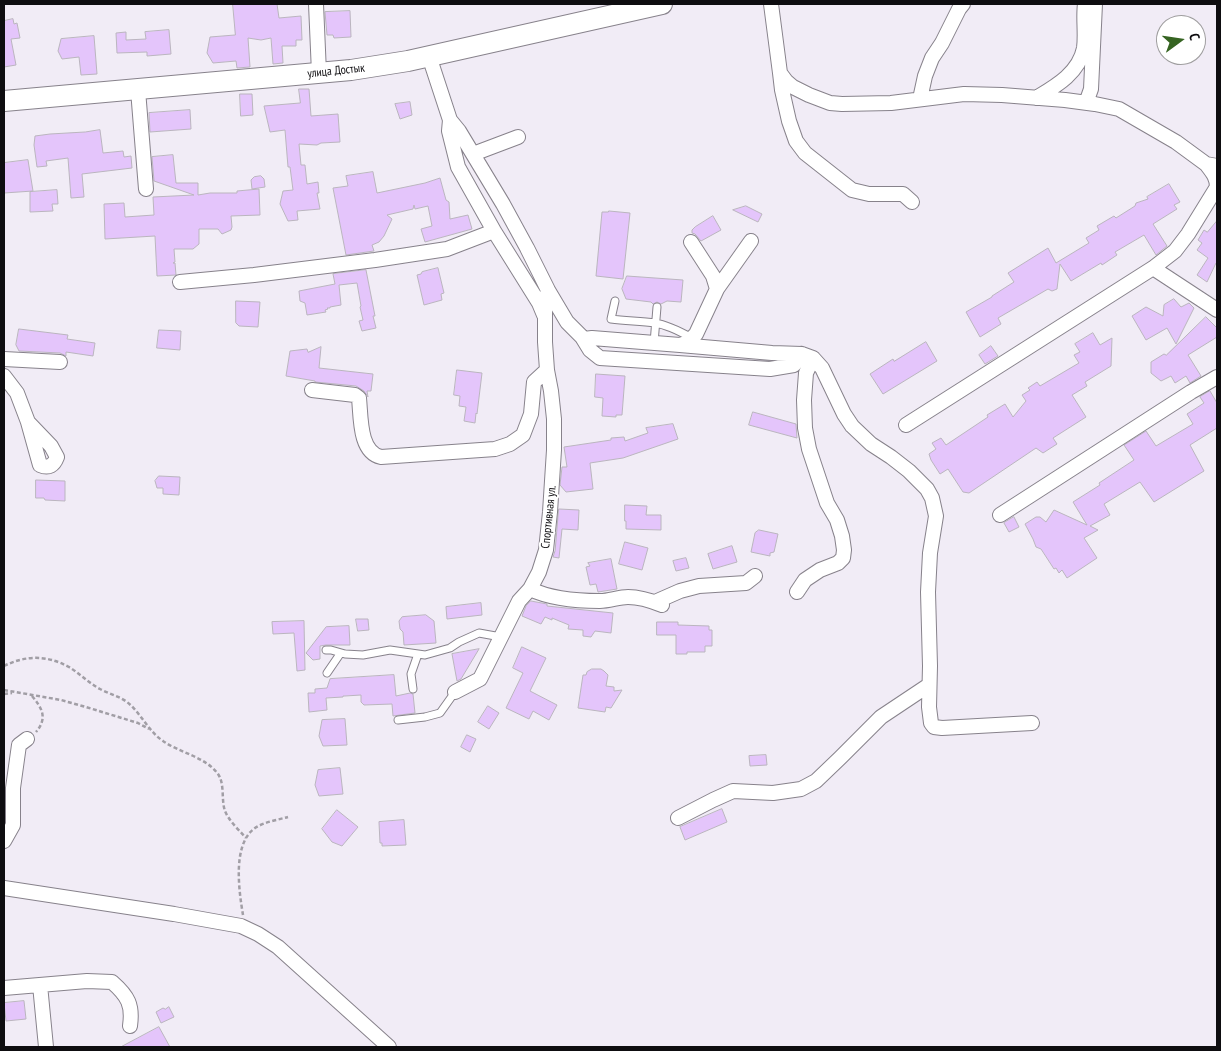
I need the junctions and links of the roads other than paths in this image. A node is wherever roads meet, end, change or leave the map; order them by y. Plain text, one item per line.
1 (316, 4) edge
2 (662, 4) edge
3 (771, 4) edge
4 (963, 4) edge
5 (1085, 4) edge
6 (1095, 4) edge
7 (429, 56) junction
8 (319, 73) junction
9 (780, 73) junction
10 (138, 90) junction
11 (1036, 98) junction
12 (920, 99) junction
13 (4, 101) edge
14 (1086, 103) junction
15 (450, 120) junction
16 (518, 137) dead end
17 (473, 154) junction
18 (1212, 165) edge
19 (146, 189) dead end
20 (912, 202) dead end
21 (494, 231) junction
22 (751, 241) dead end
23 (691, 242) dead end
24 (1153, 268) junction
25 (180, 282) dead end
26 (717, 289) junction
27 (548, 290) junction
28 (615, 301) dead end
29 (657, 307) dead end
30 (1217, 310) edge
31 (545, 317) junction
32 (656, 323) junction
33 (583, 338) junction
34 (686, 342) junction
35 (654, 343) junction
36 (807, 356) junction
37 (4, 359) edge
38 (60, 362) dead end
39 (547, 370) junction
40 (4, 376) edge
41 (1217, 377) edge
42 (312, 390) dead end
43 (28, 422) dead end
44 (906, 425) dead end
45 (1000, 515) dead end
46 (755, 576) dead end
47 (530, 589) junction
48 (797, 592) dead end
49 (502, 637) junction
50 (326, 650) dead end
51 (340, 654) junction
52 (418, 654) junction
53 (326, 673) dead end
54 (929, 685) junction
55 (413, 689) dead end
56 (455, 692) joint
57 (398, 720) dead end
58 (1032, 723) dead end
59 (27, 739) road end
60 (678, 818) dead end
61 (4, 842) edge
62 (4, 888) edge
63 (40, 985) junction
64 (4, 988) edge
65 (130, 1026) dead end
66 (46, 1047) edge
67 (389, 1047) edge

1 - 8 street
2 - 7 main road, улица Достык
3 - 9 street
4 - 12 street
5 - 11 street
6 - 14 street
7 - 8 main road, улица Достык
7 - 15 street
8 - 10 main road, улица Достык
9 - 12 street
9 - 20 street
10 - 13 main road, улица Достык
10 - 19 street
11 - 12 street
11 - 14 street
14 - 18 street
15 - 17 street
15 - 21 street
16 - 17 street
17 - 27 street
18 - 24 street
21 - 25 street
21 - 31 street
22 - 26 street
23 - 26 street
24 - 30 street
24 - 44 street
26 - 34 street
27 - 31 street, Спортивная ул.
27 - 33 street
28 - 32 lane
29 - 32 lane
31 - 39 street, Спортивная ул.
32 - 34 lane
32 - 35 lane
33 - 35 street
33 - 36 street
34 - 35 street
34 - 36 street
36 - 48 street
36 - 54 street
37 - 38 street
39 - 42 street
39 - 47 street, Спортивная ул.
40 - 43 street
41 - 45 street
46 - 47 street
47 - 49 street, Спортивная ул.
49 - 52 lane
49 - 56 street, Спортивная ул.
50 - 51 lane
51 - 52 lane
51 - 53 lane
52 - 55 lane
54 - 58 street
54 - 60 street
56 - 57 lane
59 - 61 street
62 - 67 street
63 - 64 street
63 - 65 street
63 - 66 street

